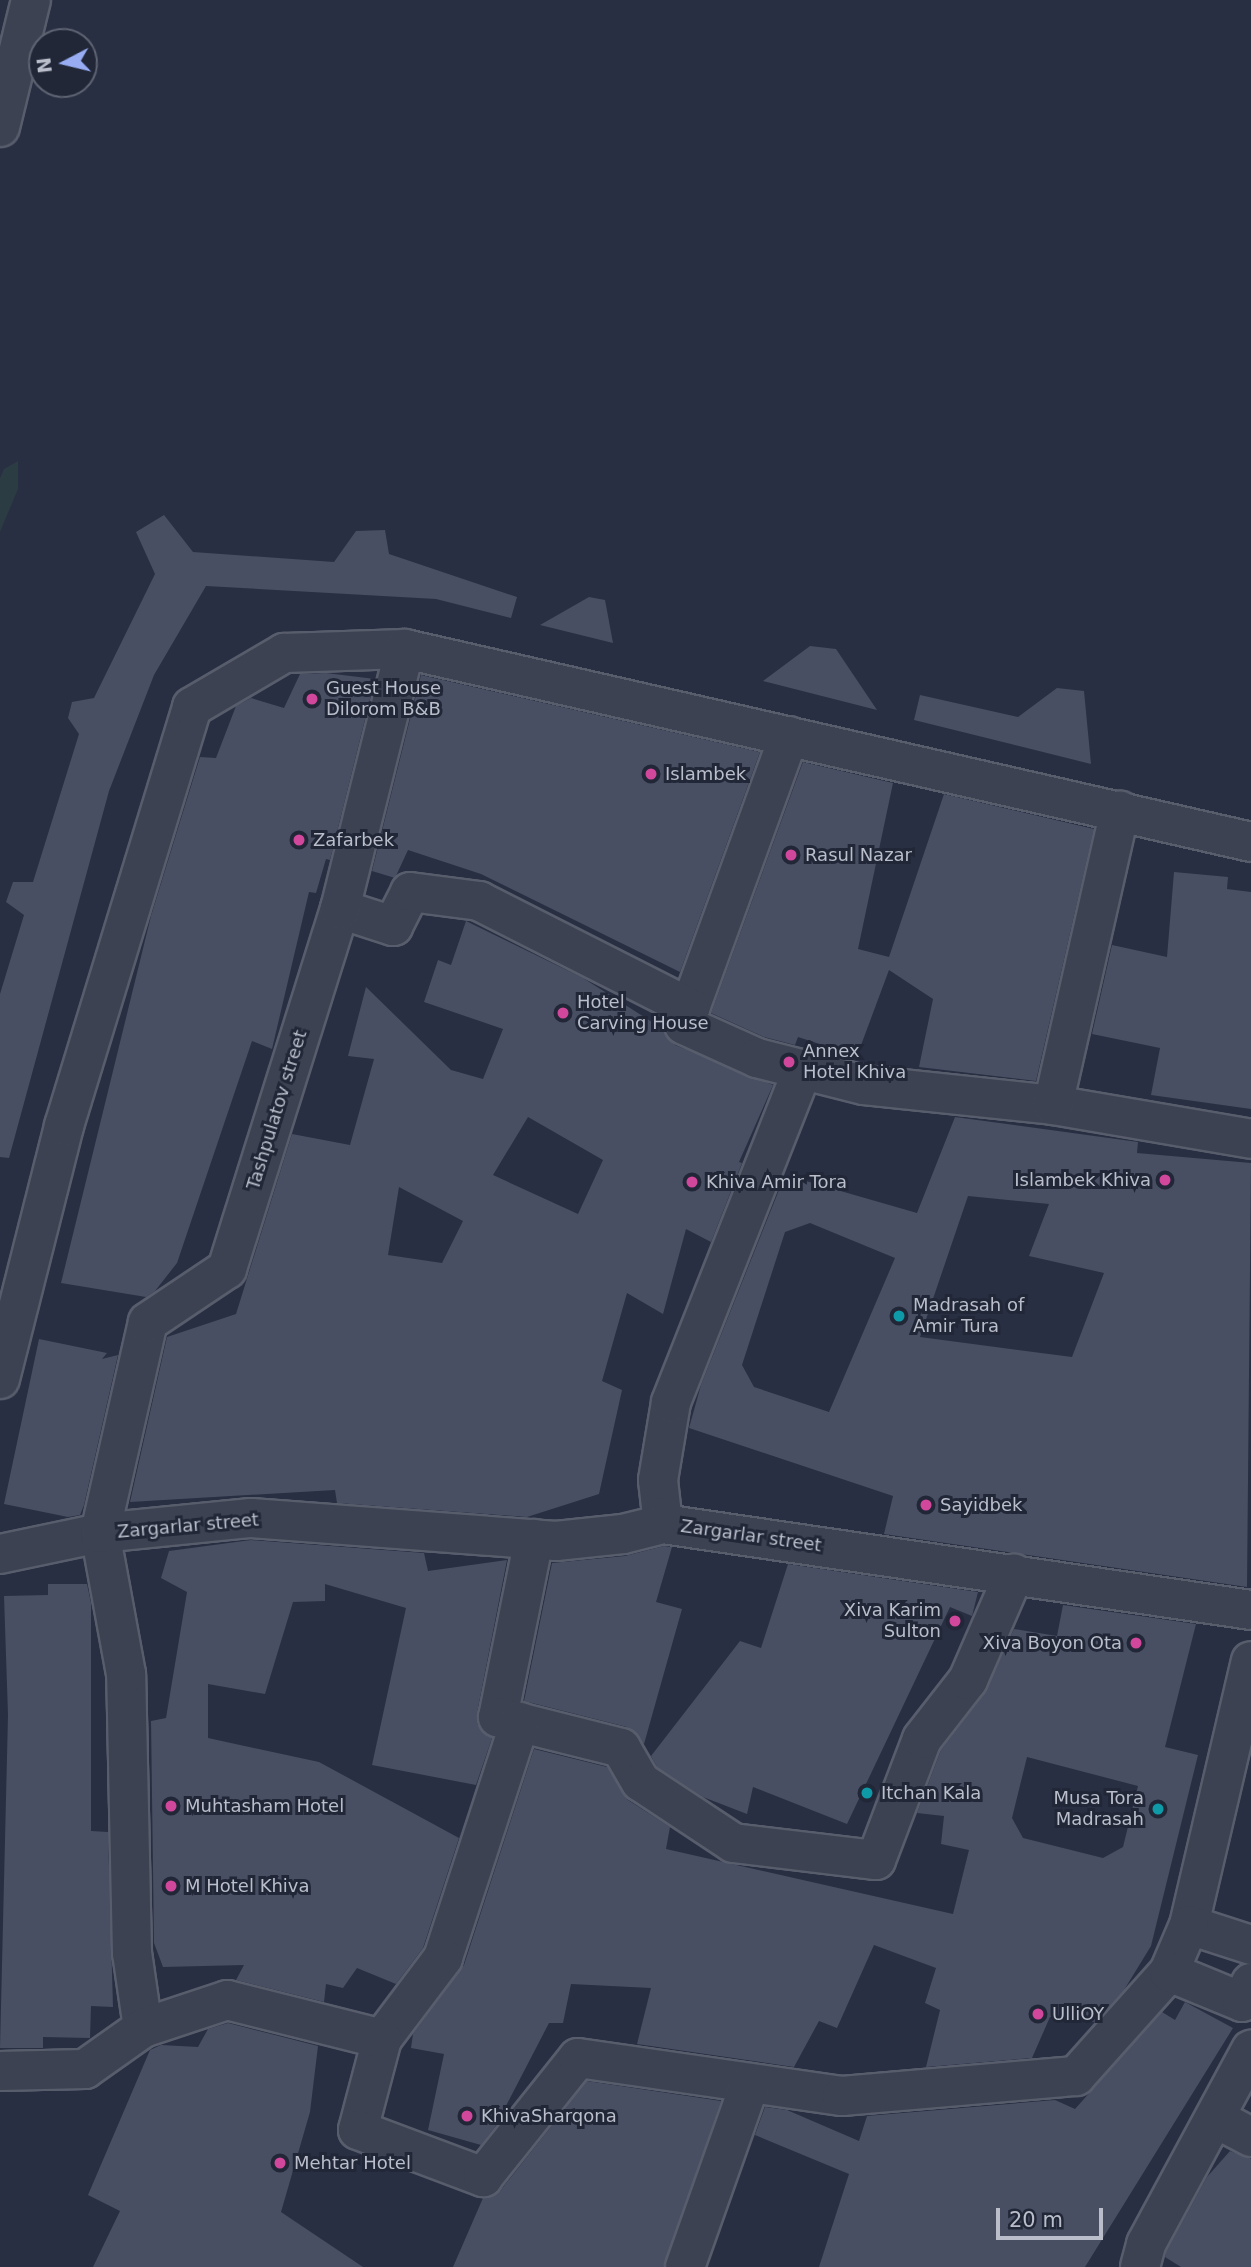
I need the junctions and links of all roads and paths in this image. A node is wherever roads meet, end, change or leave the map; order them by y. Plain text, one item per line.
1 (31, 0) edge
2 (0, 127) edge
3 (405, 649) junction
4 (789, 736) junction
5 (1120, 811) junction
6 (1251, 842) edge
7 (340, 909) junction
8 (690, 1008) junction
9 (803, 1069) junction
10 (1053, 1105) junction
11 (1251, 1139) edge
12 (0, 1379) edge
13 (663, 1524) junction
14 (100, 1533) junction
15 (534, 1539) junction
16 (0, 1554) edge
17 (1014, 1574) junction
18 (1251, 1610) edge
19 (1251, 1661) edge
20 (520, 1722) junction
21 (1189, 1925) junction
22 (1251, 1945) edge
23 (1169, 1972) junction
24 (1248, 2007) edge
25 (143, 2028) junction
26 (382, 2039) junction
27 (1251, 2050) edge
28 (0, 2071) edge
29 (750, 2083) junction
30 (1215, 2118) junction
31 (1251, 2137) edge
32 (685, 2267) edge
33 (1140, 2267) edge

1 - 2 street
3 - 4 street
3 - 7 street, Tashpulatov street
3 - 12 street
4 - 5 street
4 - 8 street
5 - 6 street
5 - 10 street
7 - 8 street
7 - 14 street, Tashpulatov street
8 - 9 street
9 - 10 street
9 - 13 street
10 - 11 street
13 - 15 street, Zargarlar street
13 - 17 street, Zargarlar street
14 - 15 street, Zargarlar street
14 - 16 street, Zargarlar street
14 - 25 street
15 - 20 street
17 - 18 street, Zargarlar street
17 - 20 street
19 - 21 street
20 - 26 street
21 - 22 street
21 - 23 street
23 - 24 street
23 - 29 street
25 - 26 street
25 - 28 street
26 - 29 street
27 - 30 street
29 - 32 street
30 - 31 street
30 - 33 street

